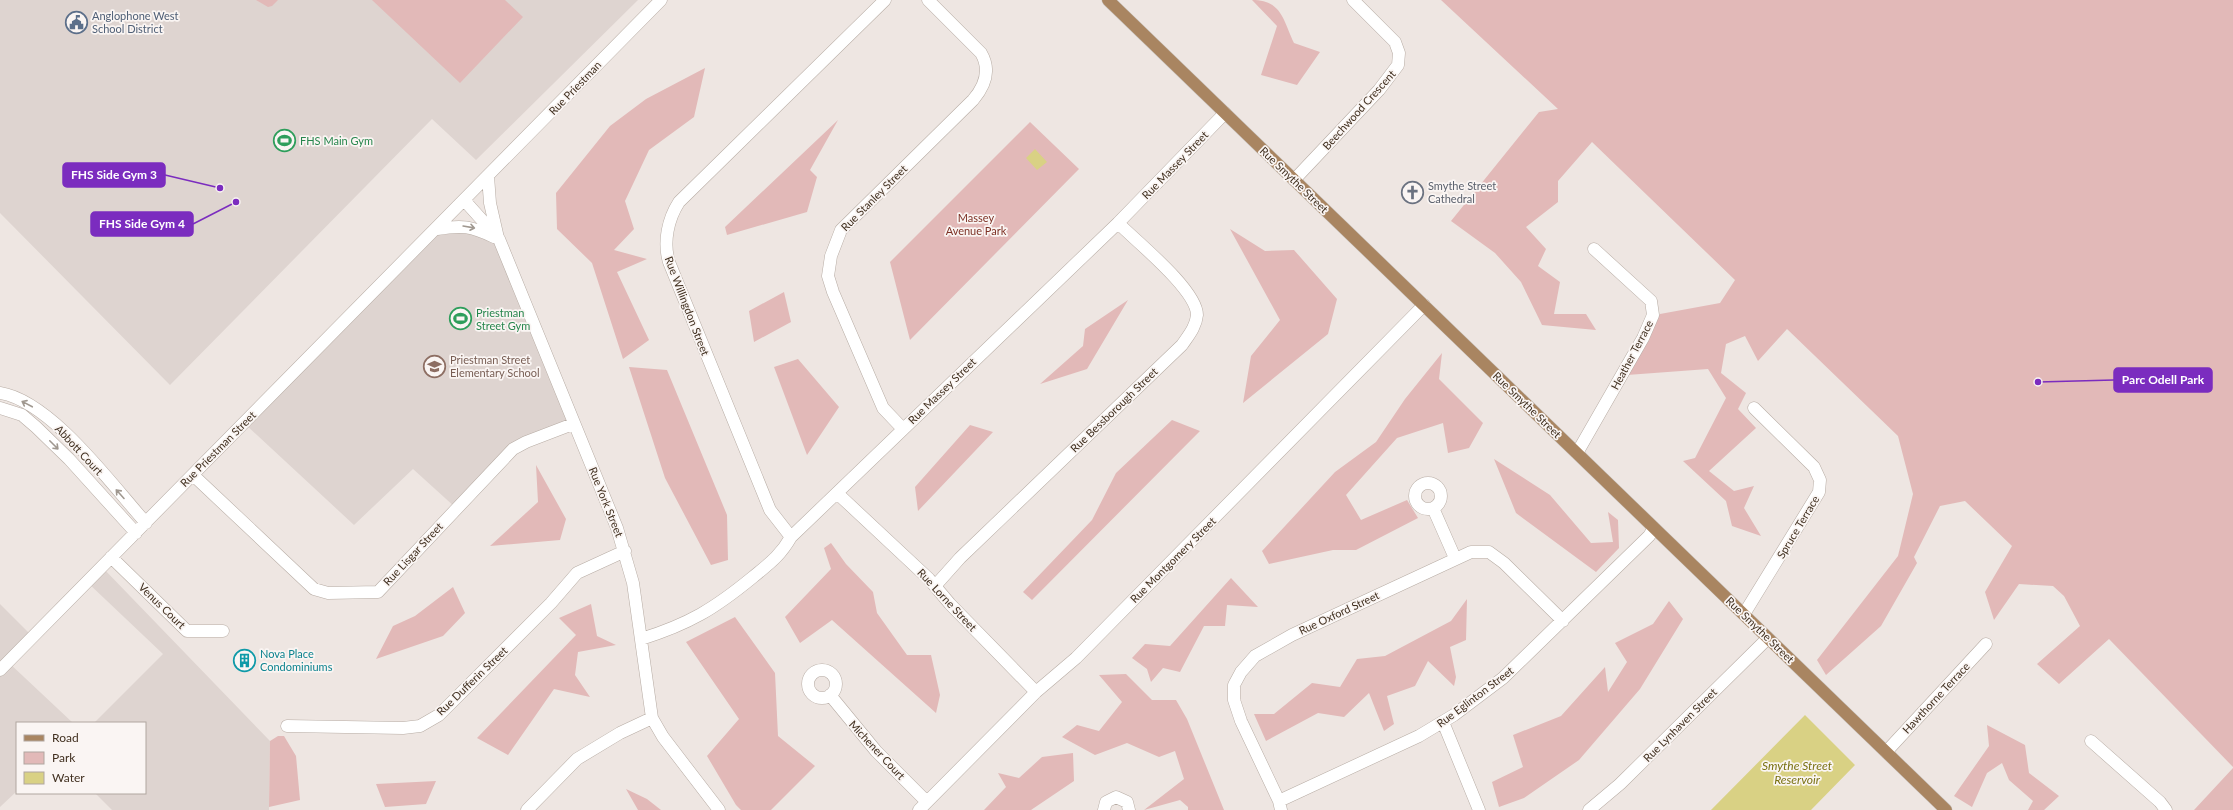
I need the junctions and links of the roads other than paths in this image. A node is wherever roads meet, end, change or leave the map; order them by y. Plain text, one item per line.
1 (661, 0) edge
2 (885, 0) edge
3 (928, 0) edge
4 (1108, 0) edge
5 (1353, 0) edge
6 (1225, 113) junction
7 (488, 176) junction
8 (1294, 180) junction
9 (464, 200) junction
10 (1118, 223) junction
11 (437, 229) junction
12 (499, 239) junction
13 (1594, 248) dead end
14 (1424, 305) junction
15 (0, 393) edge
16 (0, 408) edge
17 (1754, 408) dead end
18 (573, 424) junction
19 (903, 429) junction
20 (1577, 453) junction
21 (194, 474) junction
22 (838, 494) junction
23 (1433, 508) dead end
24 (146, 523) junction
25 (1654, 528) junction
26 (136, 533) junction
27 (791, 537) junction
28 (625, 551) junction
29 (111, 557) junction
30 (1455, 558) junction
31 (935, 586) junction
32 (1744, 614) junction
33 (1563, 621) junction
34 (223, 631) dead end
35 (1768, 638) junction
36 (641, 639) junction
37 (1986, 644) dead end
38 (0, 670) edge
39 (1036, 692) junction
40 (830, 695) dead end
41 (652, 718) junction
42 (1443, 722) junction
43 (287, 726) dead end
44 (2091, 741) dead end
45 (1886, 752) junction
46 (923, 806) edge
47 (1280, 806) edge
48 (717, 809) edge
49 (527, 810) edge
50 (1104, 810) edge
51 (1129, 810) edge
52 (1479, 810) edge
53 (1589, 810) edge
54 (1946, 810) edge
55 (2166, 810) edge

1 - 7 street, Rue Priestman
2 - 27 street, Rue Willingdon Street
3 - 19 street, Rue Stanley Street
4 - 6 main road, Rue Smythe Street
5 - 8 street, Beechwood Crescent
6 - 8 main road, Rue Smythe Street
6 - 10 street, Rue Massey Street
7 - 9 street, Rue Priestman
7 - 12 street
8 - 14 main road, Rue Smythe Street
9 - 11 street, Rue Priestman Street
9 - 12 street, Rue York Street
10 - 19 street, Rue Massey Street
10 - 31 street, Rue Bessborough Street
11 -> 12 street
11 - 21 street, Rue Priestman Street
12 - 18 street, Rue York Street
13 - 20 street, Heather Terrace
14 - 20 main road, Rue Smythe Street
14 - 39 street, Rue Montgomery Street
24 -> 15 street, Abbott Court
16 -> 26 street, Abbott Court
17 - 32 street, Spruce Terrace
18 - 21 street, Rue Lisgar Street
18 - 28 street, Rue York Street
19 - 22 street, Rue Massey Street
20 - 25 main road, Rue Smythe Street
21 - 24 street, Rue Priestman Street
22 - 27 street, Rue Massey Street
22 - 31 street, Rue Lorne Street
23 - 30 street
24 - 26 street, Rue Priestman Street
25 - 32 main road, Rue Smythe Street
25 - 33 street, Rue Eglinton Street
26 - 29 street, Rue Priestman Street
27 - 36 street, Rue Massey Street
28 - 36 street, Rue York Street
28 - 43 street, Rue Dufferin Street
29 - 34 street, Venus Court
29 - 38 street, Rue Priestman Street
30 - 33 street, Rue Oxford Street
30 - 47 street, Rue Oxford Street
31 - 39 street, Rue Lorne Street
32 - 35 main road, Rue Smythe Street
33 - 42 street, Rue Eglinton Street
35 - 45 main road, Rue Smythe Street
35 - 53 street, Rue Lynhaven Street
36 - 41 street, Rue York Street
37 - 45 street, Hawthorne Terrace
39 - 46 street, Rue Montgomery Street
40 - 46 street, Michener Court
41 - 48 street, Rue York Street
41 - 49 street
42 - 47 street, Rue Eglinton Street
42 - 52 street
44 - 55 street
45 - 54 main road, Rue Smythe Street
50 - 51 street

